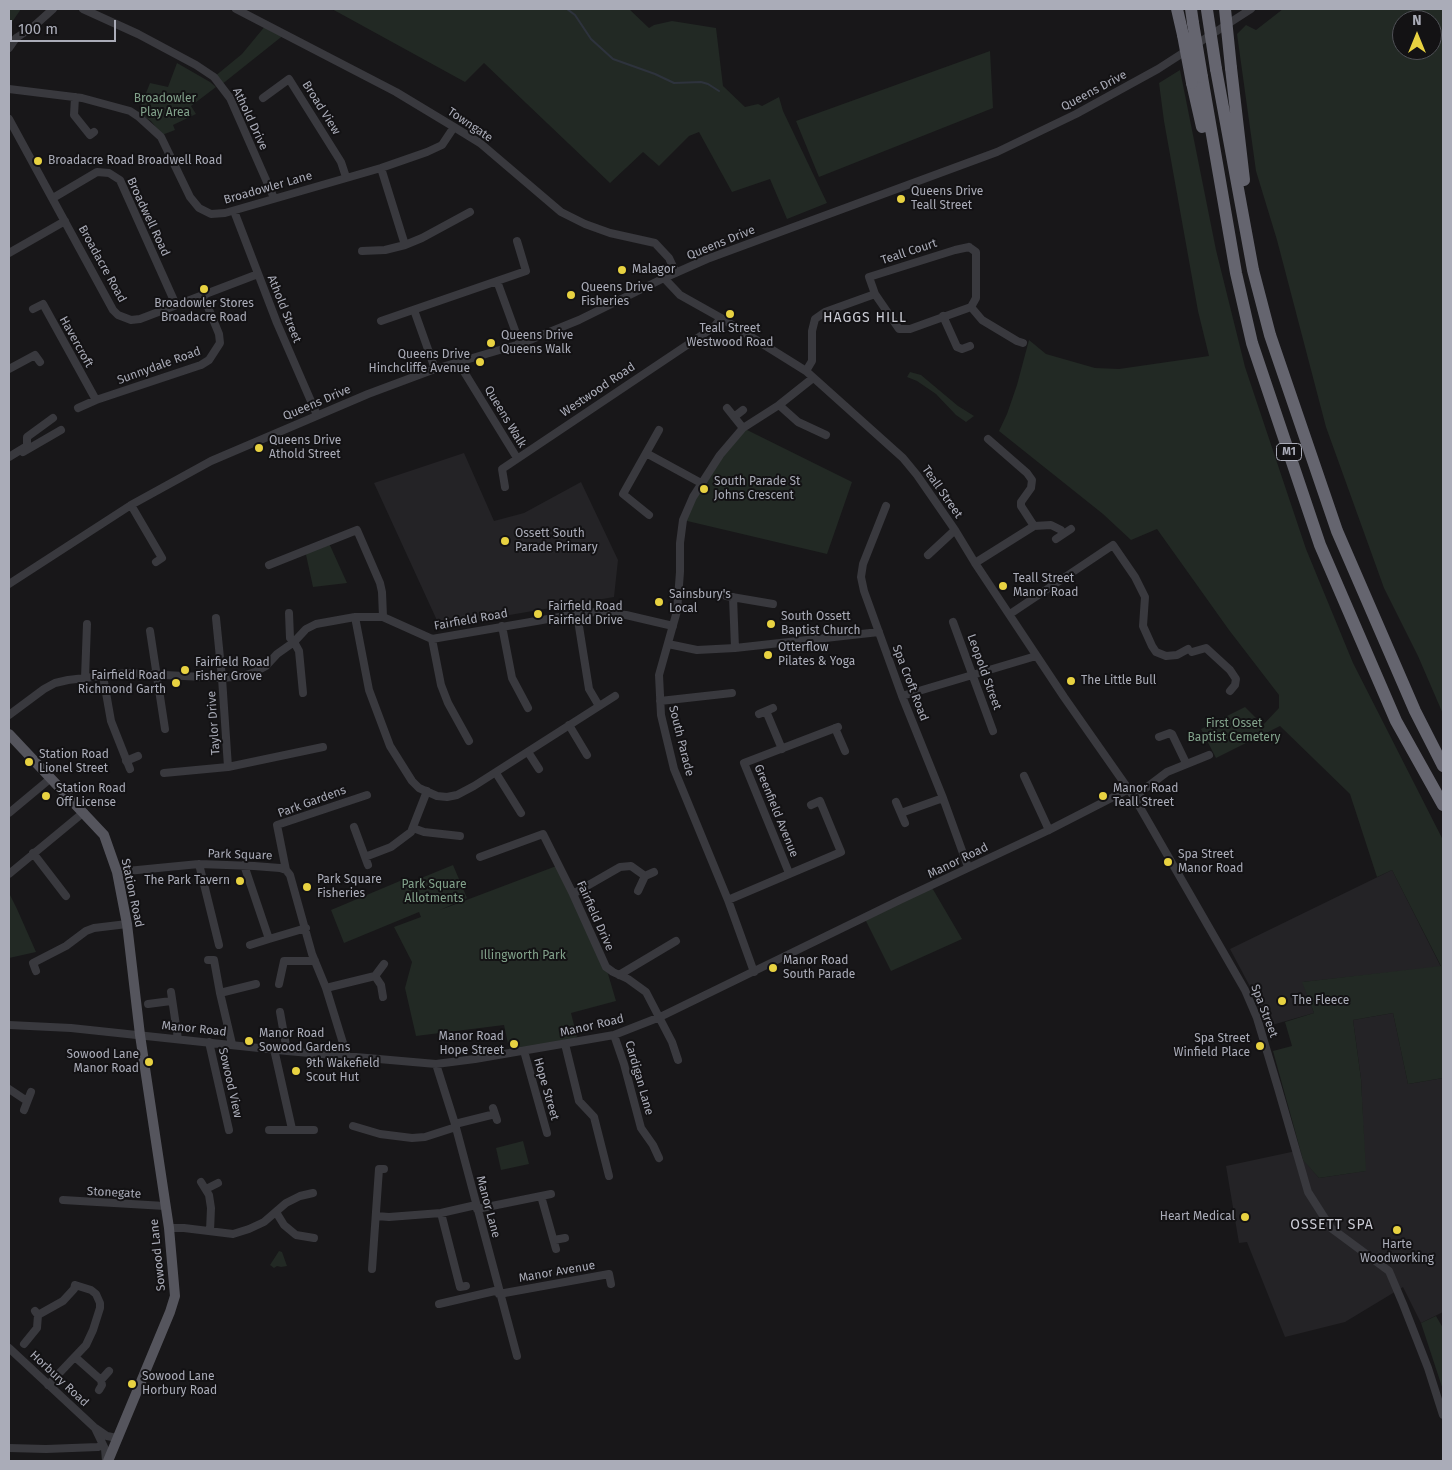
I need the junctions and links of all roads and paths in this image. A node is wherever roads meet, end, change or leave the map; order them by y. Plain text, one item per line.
1 (53, 9) edge
2 (83, 9) edge
3 (236, 9) edge
4 (1177, 9) edge
5 (1190, 9) edge
6 (1225, 9) edge
7 (1251, 9) edge
8 (1207, 10) edge
9 (9, 48) edge
10 (1197, 80) junction
11 (9, 89) edge
12 (75, 97) junction
13 (263, 98) dead end
14 (9, 119) edge
15 (454, 126) junction
16 (94, 132) dead end
17 (381, 168) junction
18 (346, 178) junction
19 (53, 198) junction
20 (274, 198) junction
21 (234, 211) junction
22 (472, 211) dead end
23 (65, 221) junction
24 (517, 242) dead end
25 (405, 245) junction
26 (10, 249) edge
27 (361, 250) dead end
28 (1253, 270) junction
29 (676, 273) junction
30 (258, 274) junction
31 (664, 278) junction
32 (497, 281) junction
33 (875, 294) junction
34 (203, 295) junction
35 (176, 305) junction
36 (971, 307) junction
37 (33, 309) dead end
38 (414, 310) junction
39 (943, 316) junction
40 (721, 318) junction
41 (381, 321) dead end
42 (1023, 343) dead end
43 (520, 344) junction
44 (970, 346) dead end
45 (40, 362) dead end
46 (458, 362) junction
47 (10, 366) edge
48 (435, 370) junction
49 (806, 371) junction
50 (813, 378) junction
51 (96, 400) junction
52 (779, 405) junction
53 (78, 408) dead end
54 (727, 408) dead end
55 (742, 410) dead end
56 (317, 415) junction
57 (53, 418) dead end
58 (734, 418) junction
59 (743, 428) junction
60 (61, 430) dead end
61 (658, 430) dead end
62 (826, 436) dead end
63 (1001, 438) dead end
64 (988, 439) dead end
65 (995, 445) junction
66 (646, 453) junction
67 (9, 457) edge
68 (516, 458) junction
69 (9, 461) edge
70 (701, 482) junction
71 (505, 487) dead end
72 (131, 505) junction
73 (886, 506) dead end
74 (649, 515) dead end
75 (1034, 526) junction
76 (1071, 529) dead end
77 (955, 530) junction
78 (1063, 534) junction
79 (1056, 539) dead end
80 (929, 550) dead end
81 (156, 562) dead end
82 (975, 563) junction
83 (269, 565) dead end
84 (9, 584) edge
85 (773, 604) dead end
86 (289, 613) dead end
87 (577, 614) junction
88 (1010, 614) junction
89 (383, 617) junction
90 (216, 618) dead end
91 (355, 618) junction
92 (954, 622) dead end
93 (87, 624) dead end
94 (502, 626) junction
95 (673, 626) junction
96 (150, 631) dead end
97 (879, 632) junction
98 (432, 639) junction
99 (1186, 639) dead end
100 (294, 642) junction
101 (668, 644) junction
102 (735, 648) junction
103 (1191, 652) junction
104 (1036, 656) junction
105 (155, 674) junction
106 (973, 675) junction
107 (103, 676) junction
108 (85, 678) junction
109 (222, 678) junction
110 (1230, 691) dead end
111 (303, 693) dead end
112 (732, 693) dead end
113 (615, 696) dead end
114 (902, 696) junction
115 (660, 701) junction
116 (599, 706) junction
117 (528, 708) dead end
118 (766, 711) dead end
119 (9, 715) edge
120 (569, 725) junction
121 (165, 728) dead end
122 (993, 731) dead end
123 (1159, 737) dead end
124 (11, 740) edge
125 (469, 741) dead end
126 (289, 745) dead end
127 (323, 747) dead end
128 (782, 749) junction
129 (845, 751) dead end
130 (528, 752) junction
131 (290, 754) junction
132 (587, 755) dead end
133 (1209, 755) dead end
134 (138, 756) dead end
135 (126, 761) junction
136 (1186, 763) junction
137 (1443, 766) edge
138 (228, 768) junction
139 (130, 769) dead end
140 (539, 769) dead end
141 (164, 773) dead end
142 (496, 773) junction
143 (1024, 776) dead end
144 (51, 778) junction
145 (1129, 789) junction
146 (427, 792) junction
147 (367, 794) dead end
148 (1134, 797) junction
149 (943, 798) junction
150 (896, 802) dead end
151 (811, 805) dead end
152 (1443, 805) edge
153 (84, 812) junction
154 (9, 813) edge
155 (521, 813) dead end
156 (901, 813) junction
157 (905, 823) dead end
158 (354, 827) dead end
159 (414, 828) junction
160 (1049, 830) junction
161 (460, 836) dead end
162 (33, 853) junction
163 (480, 857) dead end
164 (199, 864) junction
165 (244, 865) junction
166 (968, 867) junction
167 (286, 870) junction
168 (117, 872) junction
169 (654, 872) dead end
170 (789, 873) junction
171 (9, 874) edge
172 (645, 876) junction
173 (638, 891) dead end
174 (573, 894) junction
175 (66, 896) dead end
176 (728, 900) junction
177 (127, 924) junction
178 (306, 928) junction
179 (676, 932) dead end
180 (269, 939) junction
181 (219, 945) dead end
182 (250, 945) dead end
183 (208, 960) dead end
184 (315, 961) junction
185 (384, 964) dead end
186 (36, 971) dead end
187 (754, 972) junction
188 (619, 975) junction
189 (375, 976) junction
190 (256, 984) dead end
191 (278, 984) dead end
192 (326, 988) junction
193 (171, 992) dead end
194 (220, 994) junction
195 (383, 997) dead end
196 (171, 1001) junction
197 (148, 1004) dead end
198 (280, 1012) dead end
199 (660, 1017) junction
200 (9, 1025) edge
201 (140, 1035) junction
202 (614, 1035) junction
203 (178, 1039) junction
204 (209, 1042) junction
205 (232, 1044) junction
206 (565, 1044) junction
207 (274, 1049) junction
208 (287, 1051) junction
209 (524, 1051) junction
210 (346, 1056) junction
211 (678, 1060) dead end
212 (436, 1064) junction
213 (9, 1089) edge
214 (31, 1092) dead end
215 (27, 1101) junction
216 (24, 1110) dead end
217 (495, 1114) dead end
218 (353, 1126) dead end
219 (455, 1126) junction
220 (292, 1129) junction
221 (229, 1130) dead end
222 (269, 1130) dead end
223 (314, 1130) dead end
224 (547, 1133) dead end
225 (660, 1158) dead end
226 (384, 1169) dead end
227 (609, 1176) dead end
228 (201, 1182) dead end
229 (218, 1183) dead end
230 (206, 1189) junction
231 (313, 1193) dead end
232 (281, 1194) dead end
233 (551, 1194) dead end
234 (541, 1196) junction
235 (63, 1200) dead end
236 (286, 1203) junction
237 (165, 1206) junction
238 (477, 1207) junction
239 (276, 1212) junction
240 (441, 1213) junction
241 (376, 1216) junction
242 (169, 1228) junction
243 (210, 1231) junction
244 (296, 1235) junction
245 (314, 1238) dead end
246 (565, 1238) dead end
247 (554, 1240) junction
248 (293, 1243) dead end
249 (556, 1249) dead end
250 (372, 1269) dead end
251 (612, 1284) dead end
252 (466, 1286) dead end
253 (499, 1292) junction
254 (439, 1304) dead end
255 (24, 1344) dead end
256 (9, 1348) edge
257 (517, 1356) dead end
258 (75, 1357) junction
259 (109, 1371) dead end
260 (101, 1380) junction
261 (48, 1384) junction
262 (99, 1390) dead end
263 (1443, 1415) edge
264 (94, 1427) junction
265 (117, 1438) junction
266 (103, 1445) junction
267 (9, 1448) edge
268 (107, 1461) edge

1 - 9 street
2 - 20 street, Athold Drive
3 - 15 street, Towngate
4 - 10 highway, bridge
5 - 10 highway, M1, bridge
6 - 28 highway, bridge
7 - 29 street, Queens Drive
8 - 28 highway, M1, bridge
10 - 152 highway, M1
11 - 12 street, Broadowler Lane
12 - 16 street
12 - 21 street, Broadowler Lane
13 - 18 street, Broad View
14 - 19 street, Broadacre Road
15 - 17 street, Broadowler Lane
15 - 29 street, Towngate
17 - 18 street, Broadowler Lane
17 - 25 street
18 - 20 street, Broadowler Lane
19 - 23 street, Broadacre Road
19 - 35 street, Broadwell Road
20 - 21 street, Broadowler Lane
21 - 30 street, Athold Street
22 - 25 street
23 - 26 street
23 - 35 street, Broadacre Road
24 - 32 street
25 - 27 street
28 - 137 highway, M1
29 - 31 street, Queens Drive
30 - 34 street, Broadacre Road
30 - 56 street, Athold Street
31 - 40 street, Teall Street
31 - 43 street, Queens Drive
32 - 38 street
32 - 43 street
33 - 36 street, Teall Court
33 - 39 street
33 - 49 street
34 - 35 street, Broadacre Road
34 - 51 street, Sunnydale Road
36 - 39 street
36 - 42 street
37 - 51 street, Havercroft
38 - 41 street
38 - 48 street
39 - 44 street
40 - 49 street, Teall Street
40 - 68 street, Westwood Road
43 - 46 street, Queens Drive
45 - 47 street
46 - 48 street, Queens Drive
46 - 68 street, Queens Walk
48 - 56 street, Queens Drive
49 - 50 street, Teall Street
50 - 52 street, South Parade
50 - 77 street, Teall Street
51 - 53 street, Sunnydale Road
52 - 59 street, South Parade
52 - 62 street
54 - 58 street
55 - 58 street
56 - 72 street, Queens Drive
57 - 67 street
58 - 59 street
59 - 70 street, South Parade
60 - 69 street
61 - 66 street
63 - 65 street
64 - 65 street
65 - 75 street
66 - 70 street
66 - 74 street
68 - 71 street, Westwood Road
70 - 95 street, South Parade
72 - 81 street
72 - 84 street, Queens Drive
73 - 97 street, Spa Croft Road
75 - 78 street
75 - 82 street
76 - 78 street
77 - 80 street
77 - 82 street, Teall Street
78 - 79 street
82 - 88 street, Teall Street
83 - 89 street
85 - 102 street
86 - 100 street
87 - 94 street, Fairfield Road
87 - 95 street, Fairfield Road
87 - 116 street
88 - 103 street
88 - 104 street, Teall Street
89 - 91 street, Fairfield Road
89 - 98 street, Fairfield Road
90 - 109 street, Taylor Drive
91 - 100 street, Fairfield Road
91 - 146 street
92 - 106 street, Leopold Street
93 - 108 street
94 - 98 street, Fairfield Road
94 - 117 street
95 - 101 street, South Parade
96 - 105 street
97 - 102 street
97 - 114 street, Spa Croft Road
98 - 125 street
99 - 103 street
100 - 109 street, Fairfield Road
100 - 111 street
101 - 102 street
101 - 115 street, South Parade
103 - 110 street
104 - 106 street
104 - 145 street, Teall Street
105 - 107 street, Fairfield Road
105 - 109 street, Fairfield Road
105 - 121 street
106 - 114 street
106 - 122 street, Leopold Street
107 - 108 street, Fairfield Road
107 - 135 street
108 - 119 street, Fairfield Road
109 - 138 street, Taylor Drive
112 - 115 street
113 - 116 street
114 - 149 street, Spa Croft Road
115 - 176 street, South Parade
116 - 120 street
118 - 128 street
120 - 130 street
120 - 132 street
123 - 136 street
124 - 144 main road, Station Road
126 - 131 street
127 - 131 street
128 - 129 street, Greenfield Avenue
128 - 170 street, Greenfield Avenue
130 - 140 street
130 - 142 street
131 - 138 street
133 - 136 street
134 - 135 street
135 - 139 street
136 - 148 street
138 - 141 street
142 - 146 street
142 - 155 street
143 - 160 street
144 - 153 main road, Station Road
144 - 154 street
145 - 148 street, Spa Street
145 - 160 street, Manor Road
146 - 159 street
147 - 167 street, Park Gardens
148 - 263 street, Spa Street
149 - 156 street
149 - 166 street, Spa Croft Road
150 - 156 street
151 - 170 street
153 - 162 street
153 - 168 main road, Station Road
156 - 157 street
158 - 159 street
159 - 161 street
160 - 166 street, Manor Road
162 - 171 street
162 - 175 street
163 - 174 street, Fairfield Drive
164 - 165 street, Park Square
164 - 168 street, Park Square
164 - 181 street
165 - 167 street, Park Square
165 - 180 street
166 - 187 street, Manor Road
167 - 178 street, Park Square
168 - 177 main road, Station Road
169 - 172 street
170 - 176 street
172 - 173 street
172 - 174 street
174 - 188 street, Fairfield Drive
176 - 187 street, South Parade
177 - 186 street
177 - 201 main road, Station Road
178 - 180 street
178 - 184 street, Park Square
179 - 188 street
180 - 182 street
183 - 194 street
184 - 191 street
184 - 192 street, Park Square
185 - 189 street
187 - 199 street, Manor Road
188 - 199 street, Fairfield Drive
189 - 192 street
189 - 195 street
190 - 194 street
192 - 210 street, Park Square
193 - 196 street
194 - 205 street
196 - 197 street
196 - 203 street
198 - 208 street
199 - 202 street, Manor Road
199 - 211 street, Fairfield Drive
200 - 201 street, Manor Road
201 - 203 street, Manor Road
201 - 237 main road, Sowood Lane
202 - 206 street, Manor Road
202 - 225 street, Cardigan Lane
203 - 204 street, Manor Road
204 - 205 street, Manor Road
204 - 221 street, Sowood View
205 - 207 street, Manor Road
206 - 209 street, Manor Road
206 - 227 street
207 - 208 street, Manor Road
207 - 220 street
208 - 210 street, Manor Road
209 - 212 street, Manor Road
209 - 224 street, Hope Street
210 - 212 street, Manor Road
212 - 219 street, Manor Lane
213 - 215 street
214 - 215 street
215 - 216 street
217 - 219 street
218 - 219 street
219 - 238 street, Manor Lane
220 - 222 street
220 - 223 street
226 - 241 street
228 - 230 street
229 - 230 street
230 - 243 street
231 - 236 street
232 - 236 street
233 - 234 street
234 - 238 street
234 - 247 street
235 - 237 street, Stonegate
236 - 239 street
237 - 242 main road, Sowood Lane
238 - 240 street
238 - 253 street, Manor Lane
239 - 243 street
239 - 244 street
240 - 241 street
240 - 252 street
241 - 250 street
242 - 243 street
242 - 265 main road, Sowood Lane
244 - 245 street
244 - 248 street
246 - 247 street
247 - 249 street
251 - 253 street, Manor Avenue
253 - 254 street
253 - 257 street, Manor Lane
255 - 258 street
256 - 261 street, Horbury Road
258 - 260 street
258 - 261 street
259 - 260 street
260 - 262 street
261 - 264 street, Horbury Road
264 - 265 street, Horbury Road
264 - 266 street, Horbury Road
265 - 268 main road, Sowood Lane
266 - 267 street
266 - 268 street, Horbury Road

